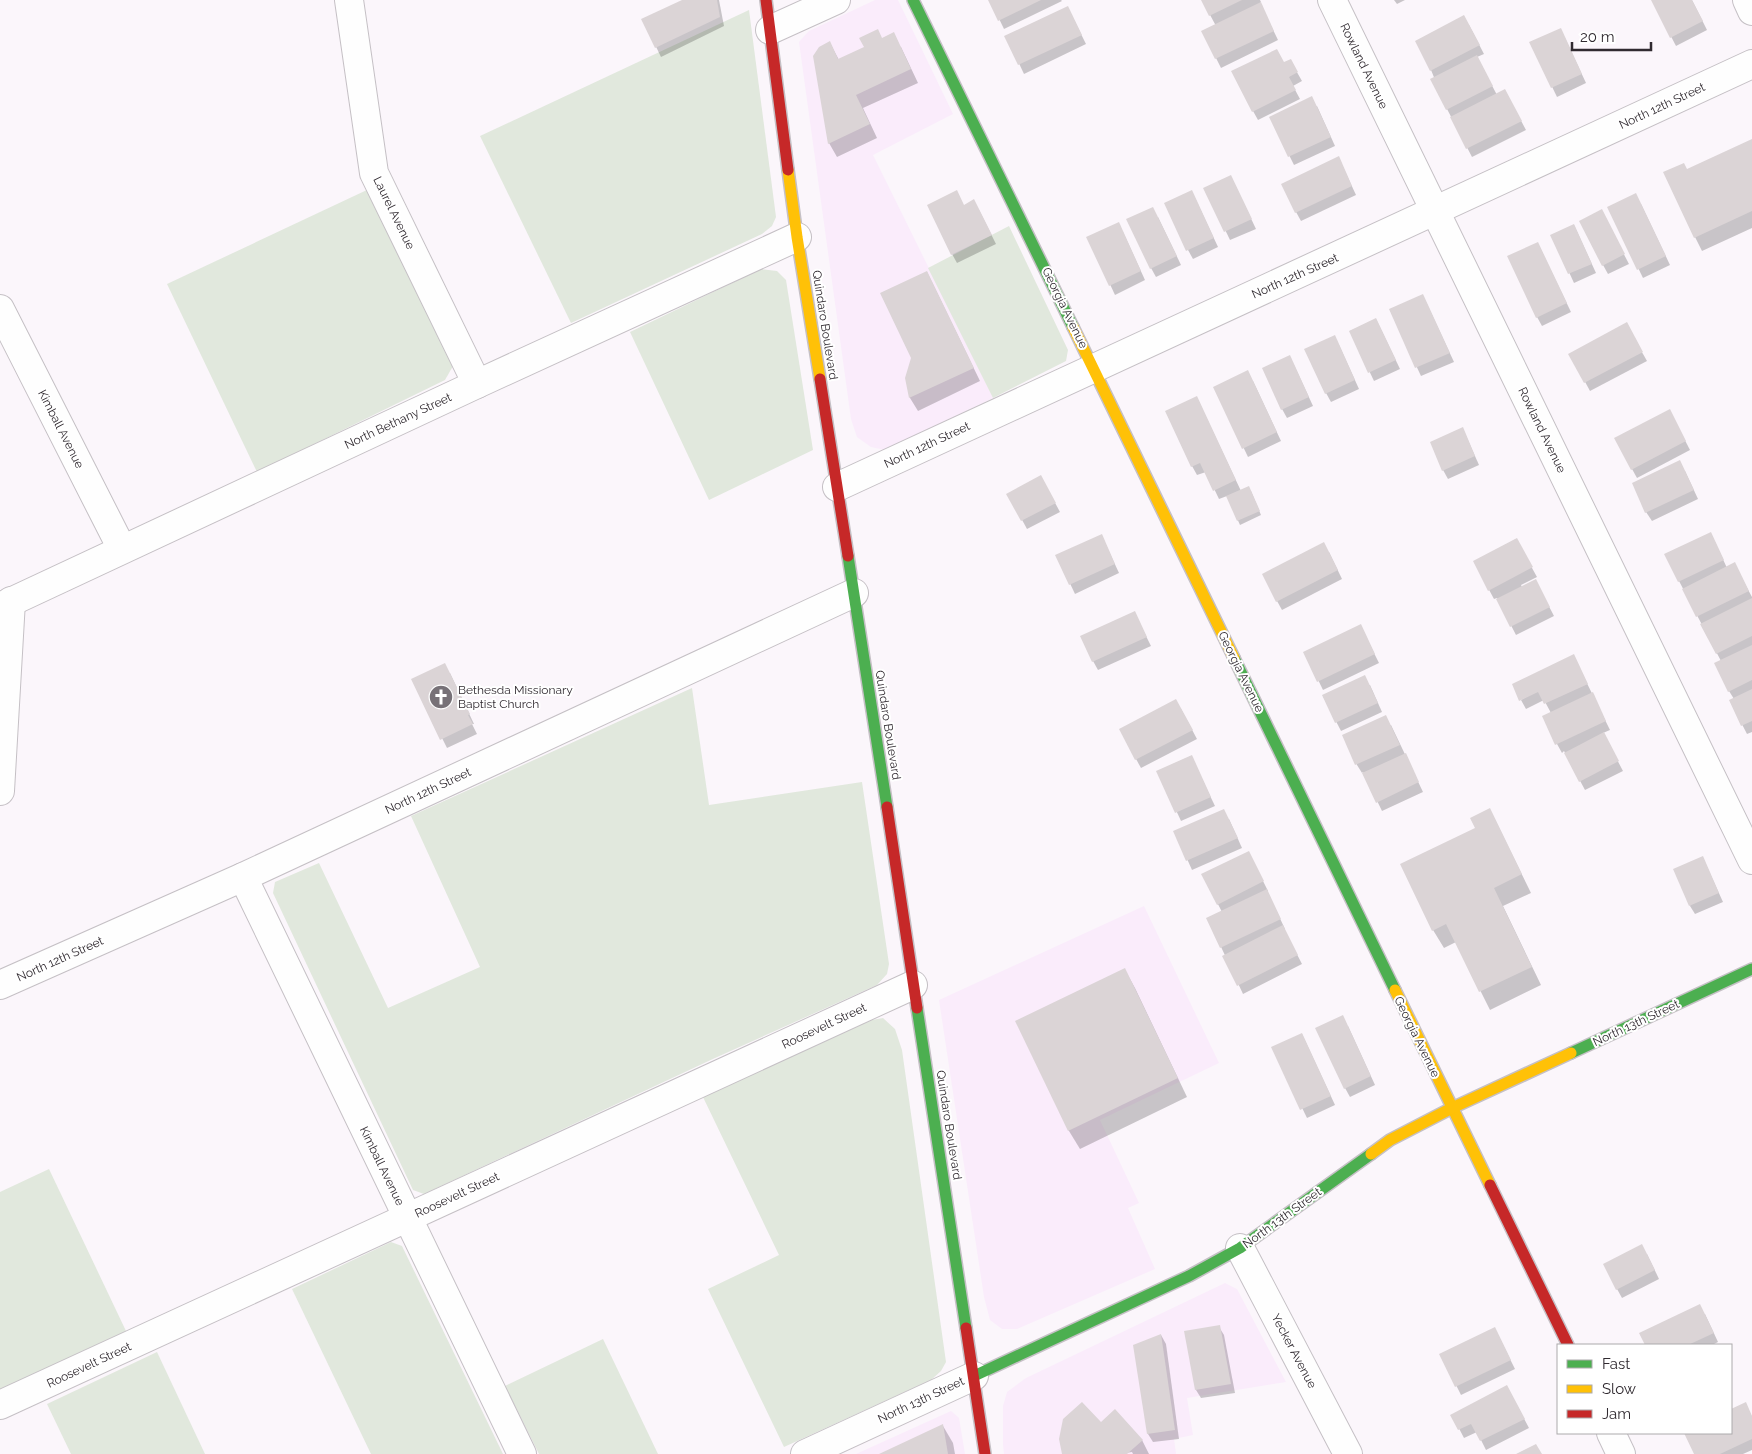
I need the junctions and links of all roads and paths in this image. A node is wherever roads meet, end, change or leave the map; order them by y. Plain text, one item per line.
1 (349, 0) edge
2 (766, 0) edge
3 (836, 0) edge
4 (913, 0) edge
5 (1332, 0) edge
6 (1746, 0) edge
7 (1752, 11) edge
8 (770, 30) junction
9 (1752, 64) edge
10 (1436, 211) junction
11 (797, 237) junction
12 (0, 309) edge
13 (1094, 367) junction
14 (477, 384) junction
15 (837, 487) junction
16 (122, 549) junction
17 (854, 593) junction
18 (6, 604) edge
19 (0, 791) edge
20 (1752, 860) edge
21 (243, 877) junction
22 (1752, 969) edge
23 (913, 985) junction
24 (0, 986) edge
25 (1452, 1108) junction
26 (407, 1218) junction
27 (1240, 1248) junction
28 (1568, 1344) edge
29 (974, 1376) junction
30 (0, 1405) edge
31 (1612, 1434) edge
32 (522, 1454) edge
33 (805, 1454) edge
34 (985, 1454) edge
35 (1348, 1454) edge
36 (1622, 1454) edge

1 - 14 street, Laurel Avenue
2 - 8 street, Quindaro Boulevard
3 - 8 street
4 - 13 street, Georgia Avenue
5 - 10 street, Rowland Avenue
6 - 7 street
8 - 11 street, Quindaro Boulevard
9 - 10 street, North 12th Street
10 - 13 street, North 12th Street
10 - 20 street, Rowland Avenue
11 - 14 street, North Bethany Street
11 - 15 street, Quindaro Boulevard
12 - 16 street, Kimball Avenue
13 - 15 street, North 12th Street
13 - 25 street, Georgia Avenue
14 - 16 street, North Bethany Street
15 - 17 street, Quindaro Boulevard
16 - 18 street, North Bethany Street
17 - 21 street, North 12th Street
17 - 23 street, Quindaro Boulevard
18 - 19 street
21 - 24 street, North 12th Street
21 - 26 street, Kimball Avenue
22 - 25 street, North 13th Street
23 - 26 street, Roosevelt Street
23 - 29 street, Quindaro Boulevard
25 - 27 street, North 13th Street
25 - 28 street, Georgia Avenue
26 - 30 street, Roosevelt Street
26 - 32 street, Kimball Avenue
27 - 29 street, North 13th Street
27 - 35 street, Yecker Avenue
29 - 33 street, North 13th Street
29 - 34 street, Quindaro Boulevard
31 - 36 street

